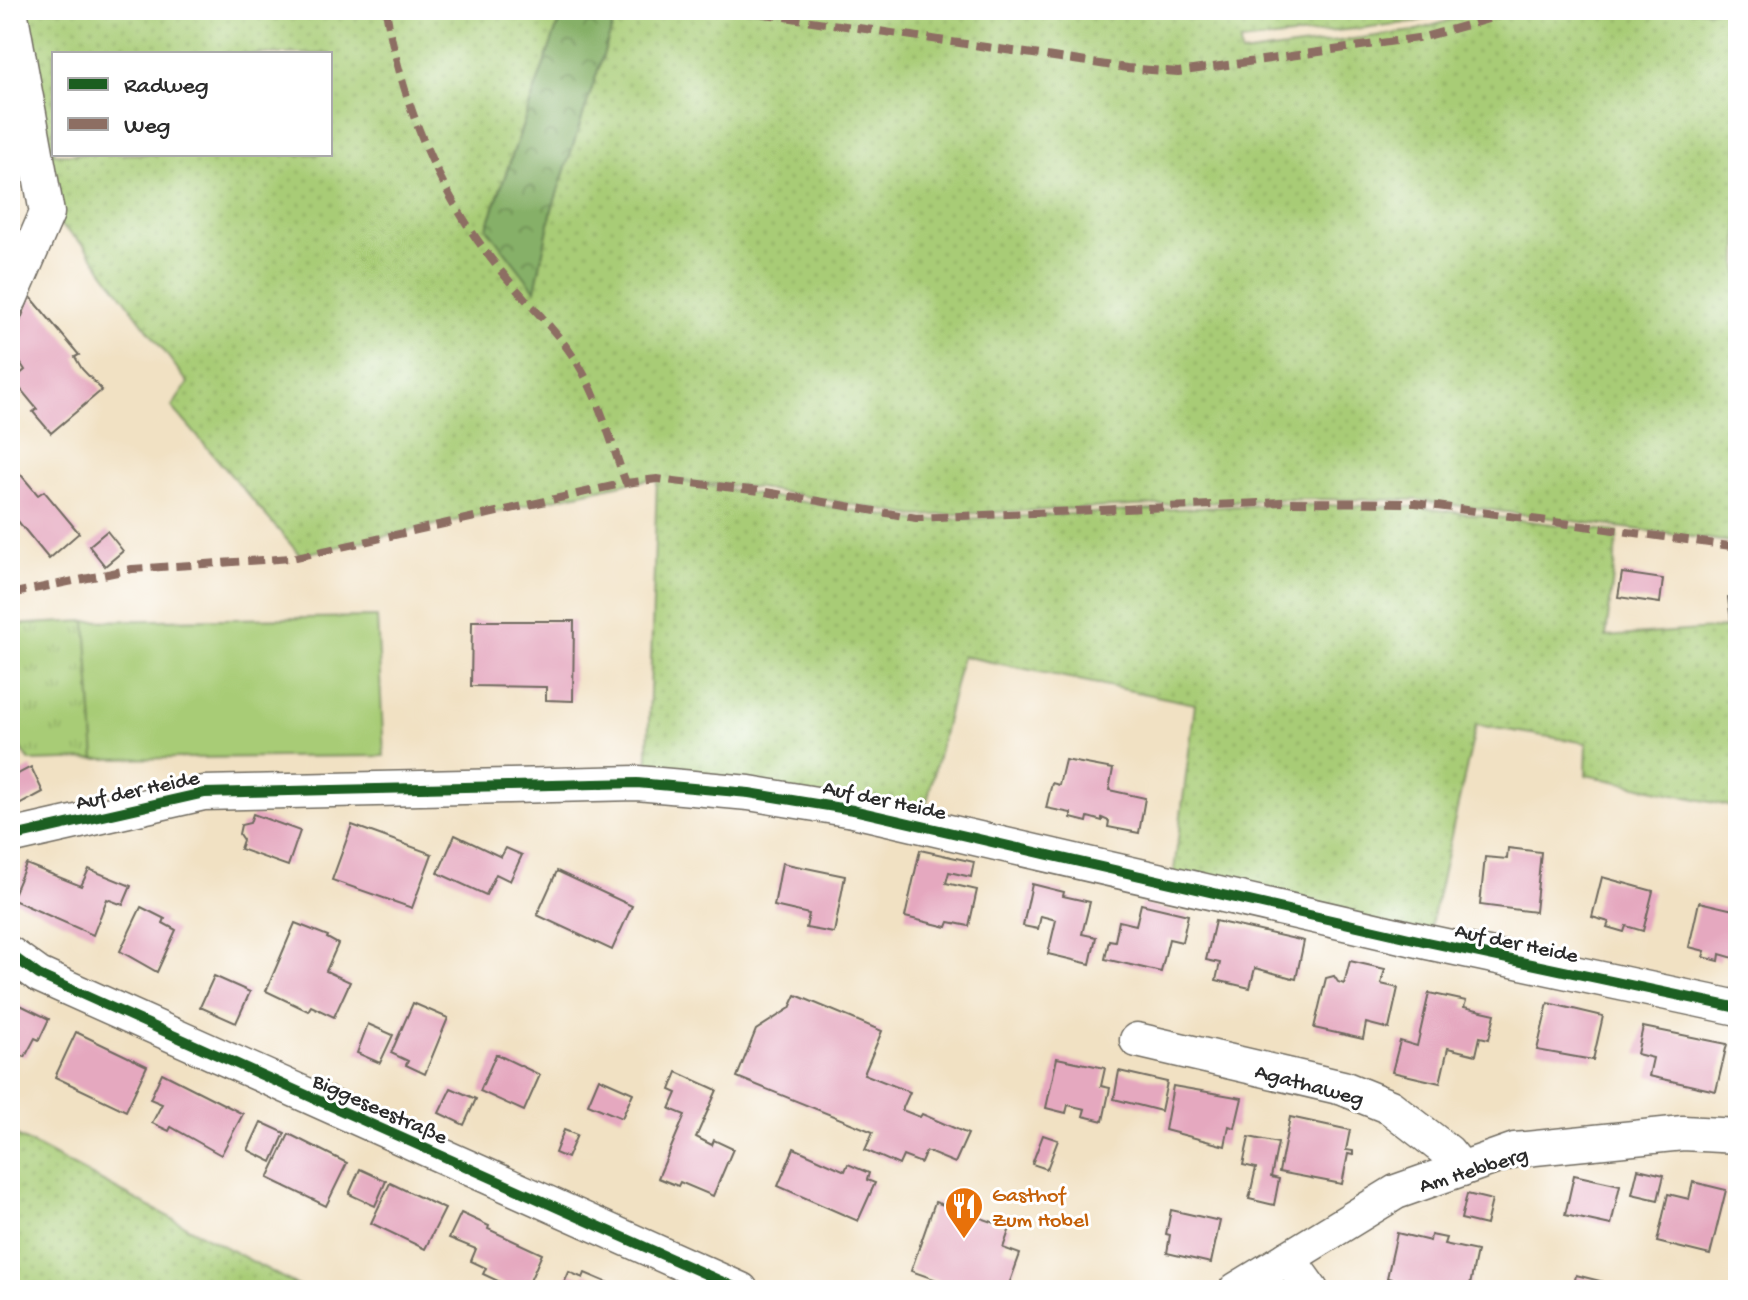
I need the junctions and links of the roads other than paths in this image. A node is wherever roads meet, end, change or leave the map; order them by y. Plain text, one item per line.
1 (10, 10) edge
2 (10, 299) edge
3 (10, 837) edge
4 (10, 954) edge
5 (1738, 1008) edge
6 (1137, 1040) dead end
7 (1738, 1136) edge
8 (1462, 1169) junction
9 (1288, 1258) junction
10 (741, 1290) edge
11 (1236, 1290) edge
12 (1311, 1290) edge

1 - 2 street
3 - 5 street, Auf der Heide
4 - 10 street, Biggeseestraße
6 - 8 street, Agathaweg
7 - 8 street, Am Hebberg
8 - 9 street, Am Hebberg
9 - 11 street, Am Hebberg
9 - 12 street

